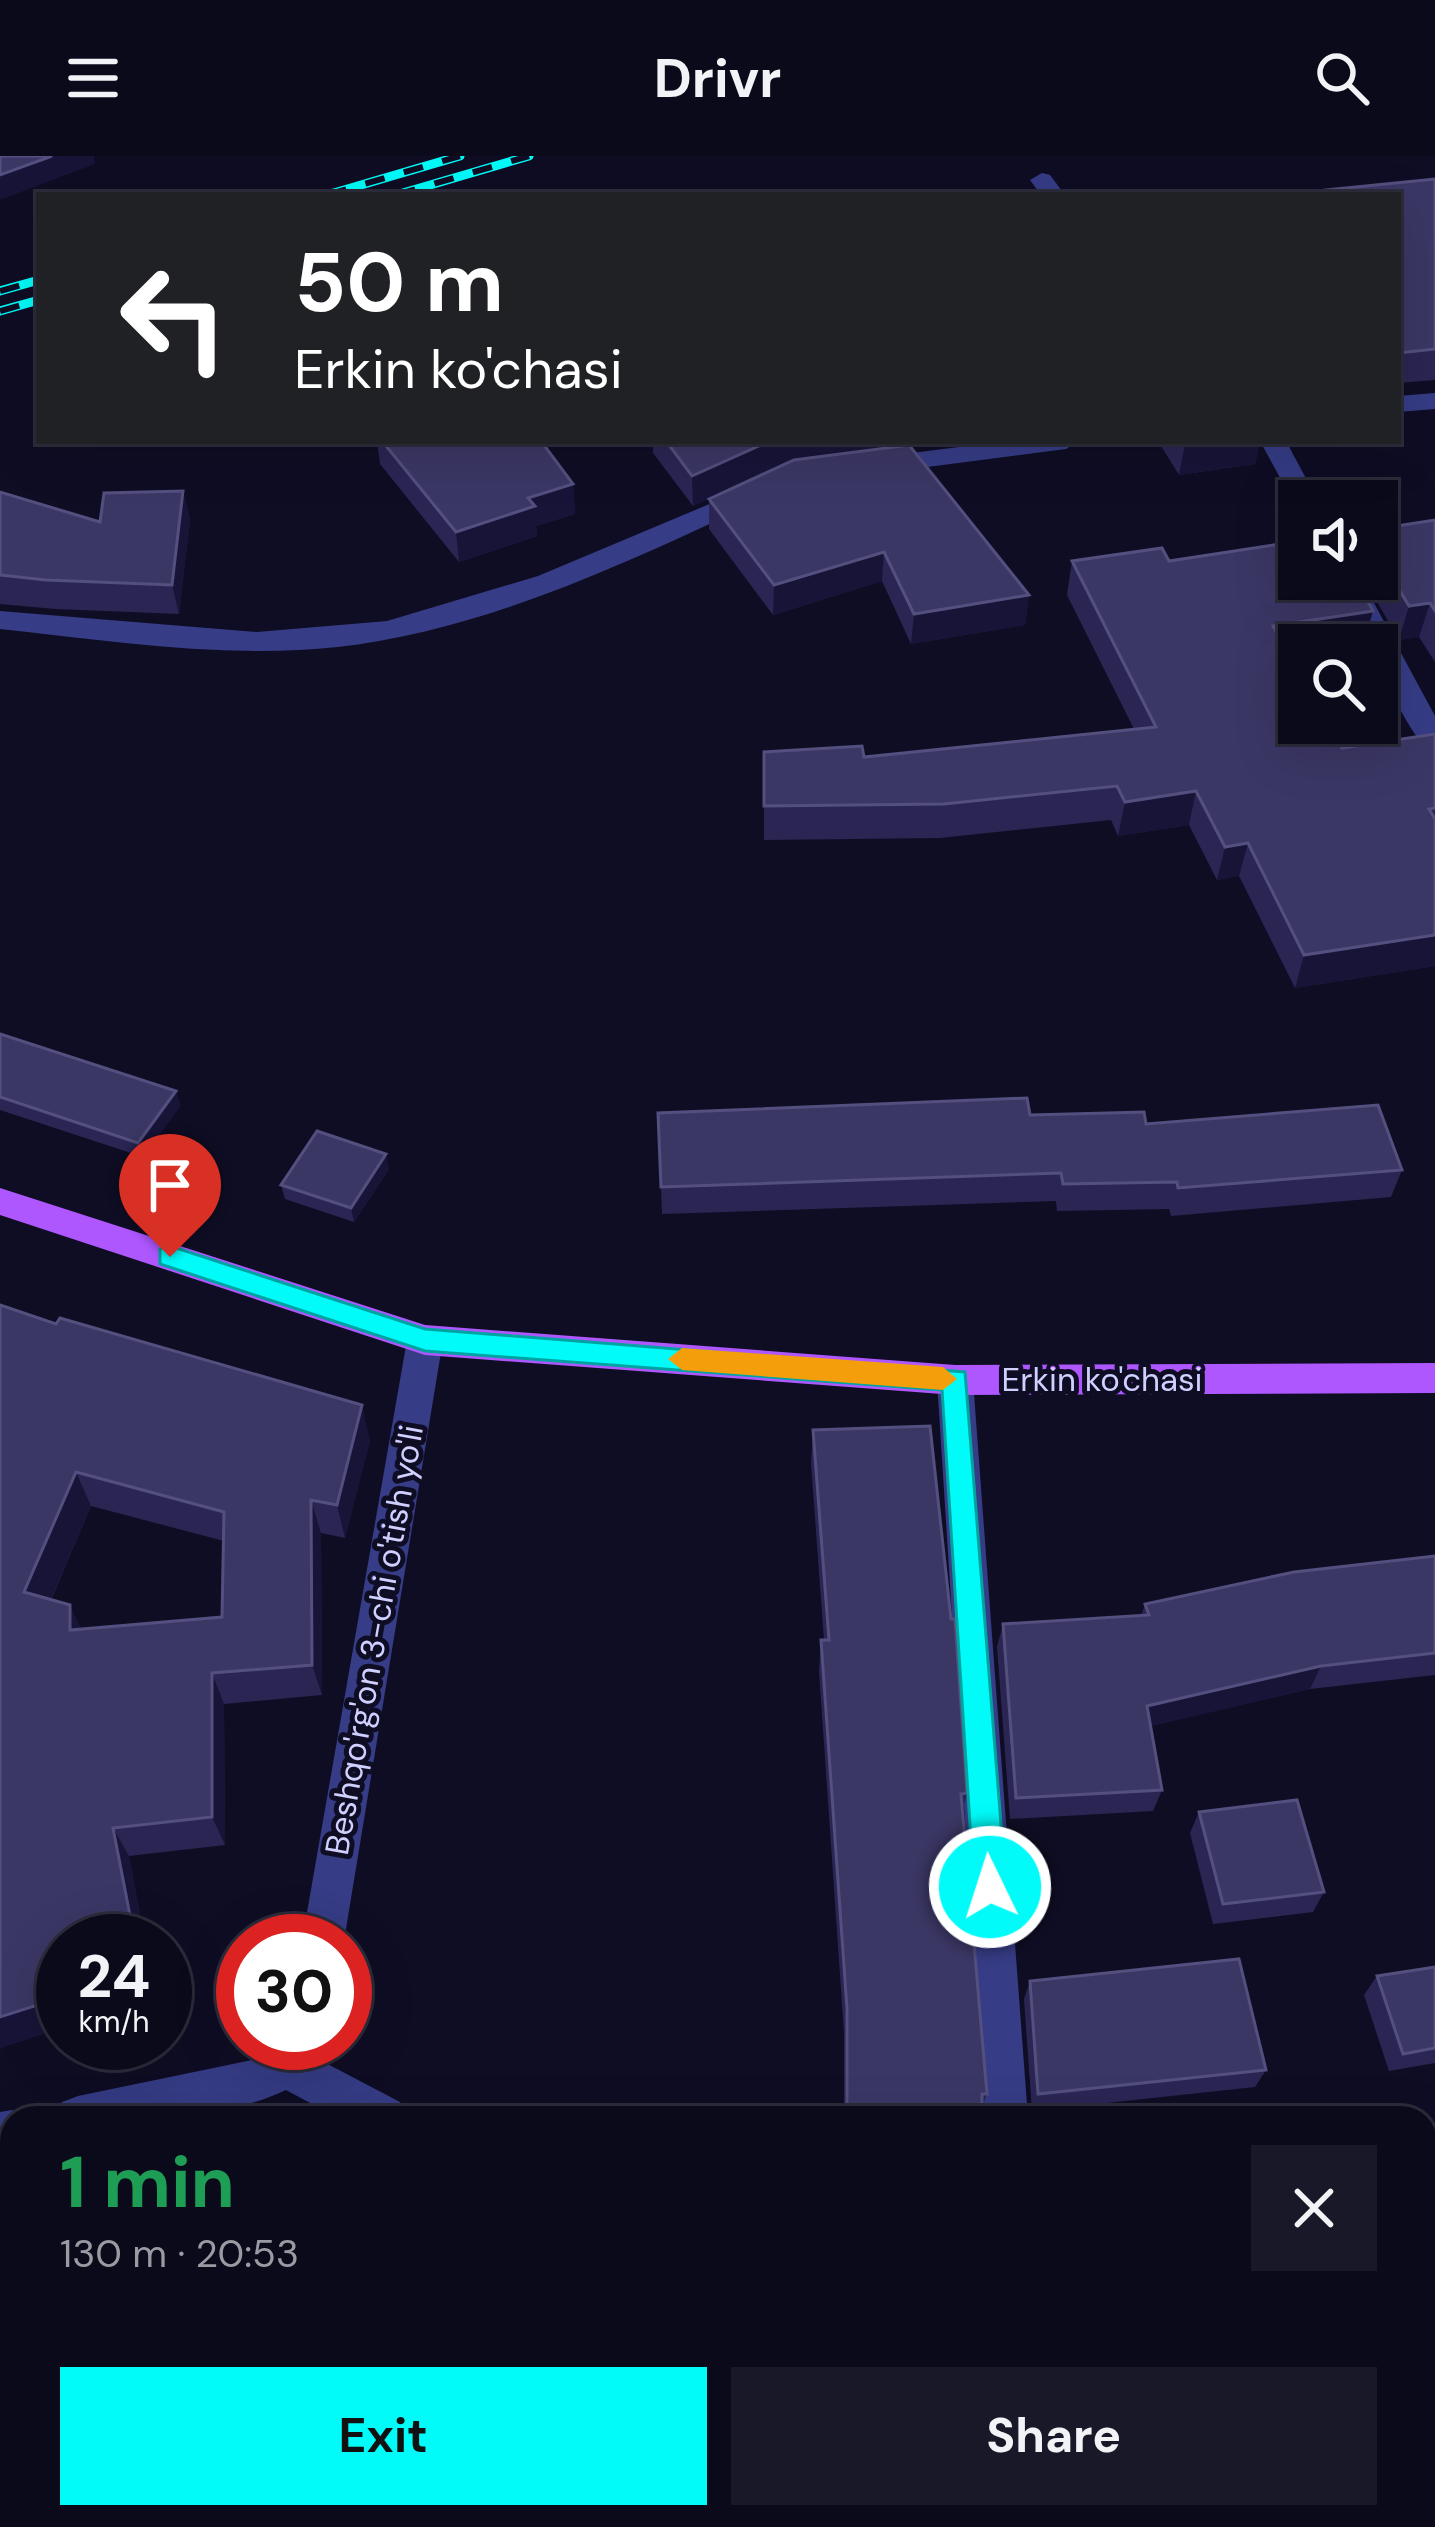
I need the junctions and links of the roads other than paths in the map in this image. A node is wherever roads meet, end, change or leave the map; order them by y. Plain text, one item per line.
1 (1435, 401) edge
2 (1401, 404) edge
3 (1043, 444) edge
4 (1275, 444) edge
5 (833, 472) edge
6 (786, 478) edge
7 (1294, 480) edge
8 (1358, 600) edge
9 (0, 620) edge
10 (1435, 743) edge
11 (0, 1201) edge
12 (425, 1340) junction
13 (1435, 1378) edge
14 (955, 1380) junction
15 (328, 1914) edge
16 (272, 2070) edge
17 (316, 2070) edge
18 (137, 2106) edge
19 (367, 2106) edge
20 (1005, 2106) edge

1 - 2 street
3 - 5 street
4 - 7 street
6 - 9 street
8 - 10 street
11 - 12 main road, Erkin ko'chasi
12 - 14 main road, Erkin ko'chasi
12 - 15 street, Beshqo'rg'on 3-chi o'tish yo'li
13 - 14 main road, Erkin ko'chasi
14 - 20 street
16 - 18 street
17 - 19 street

